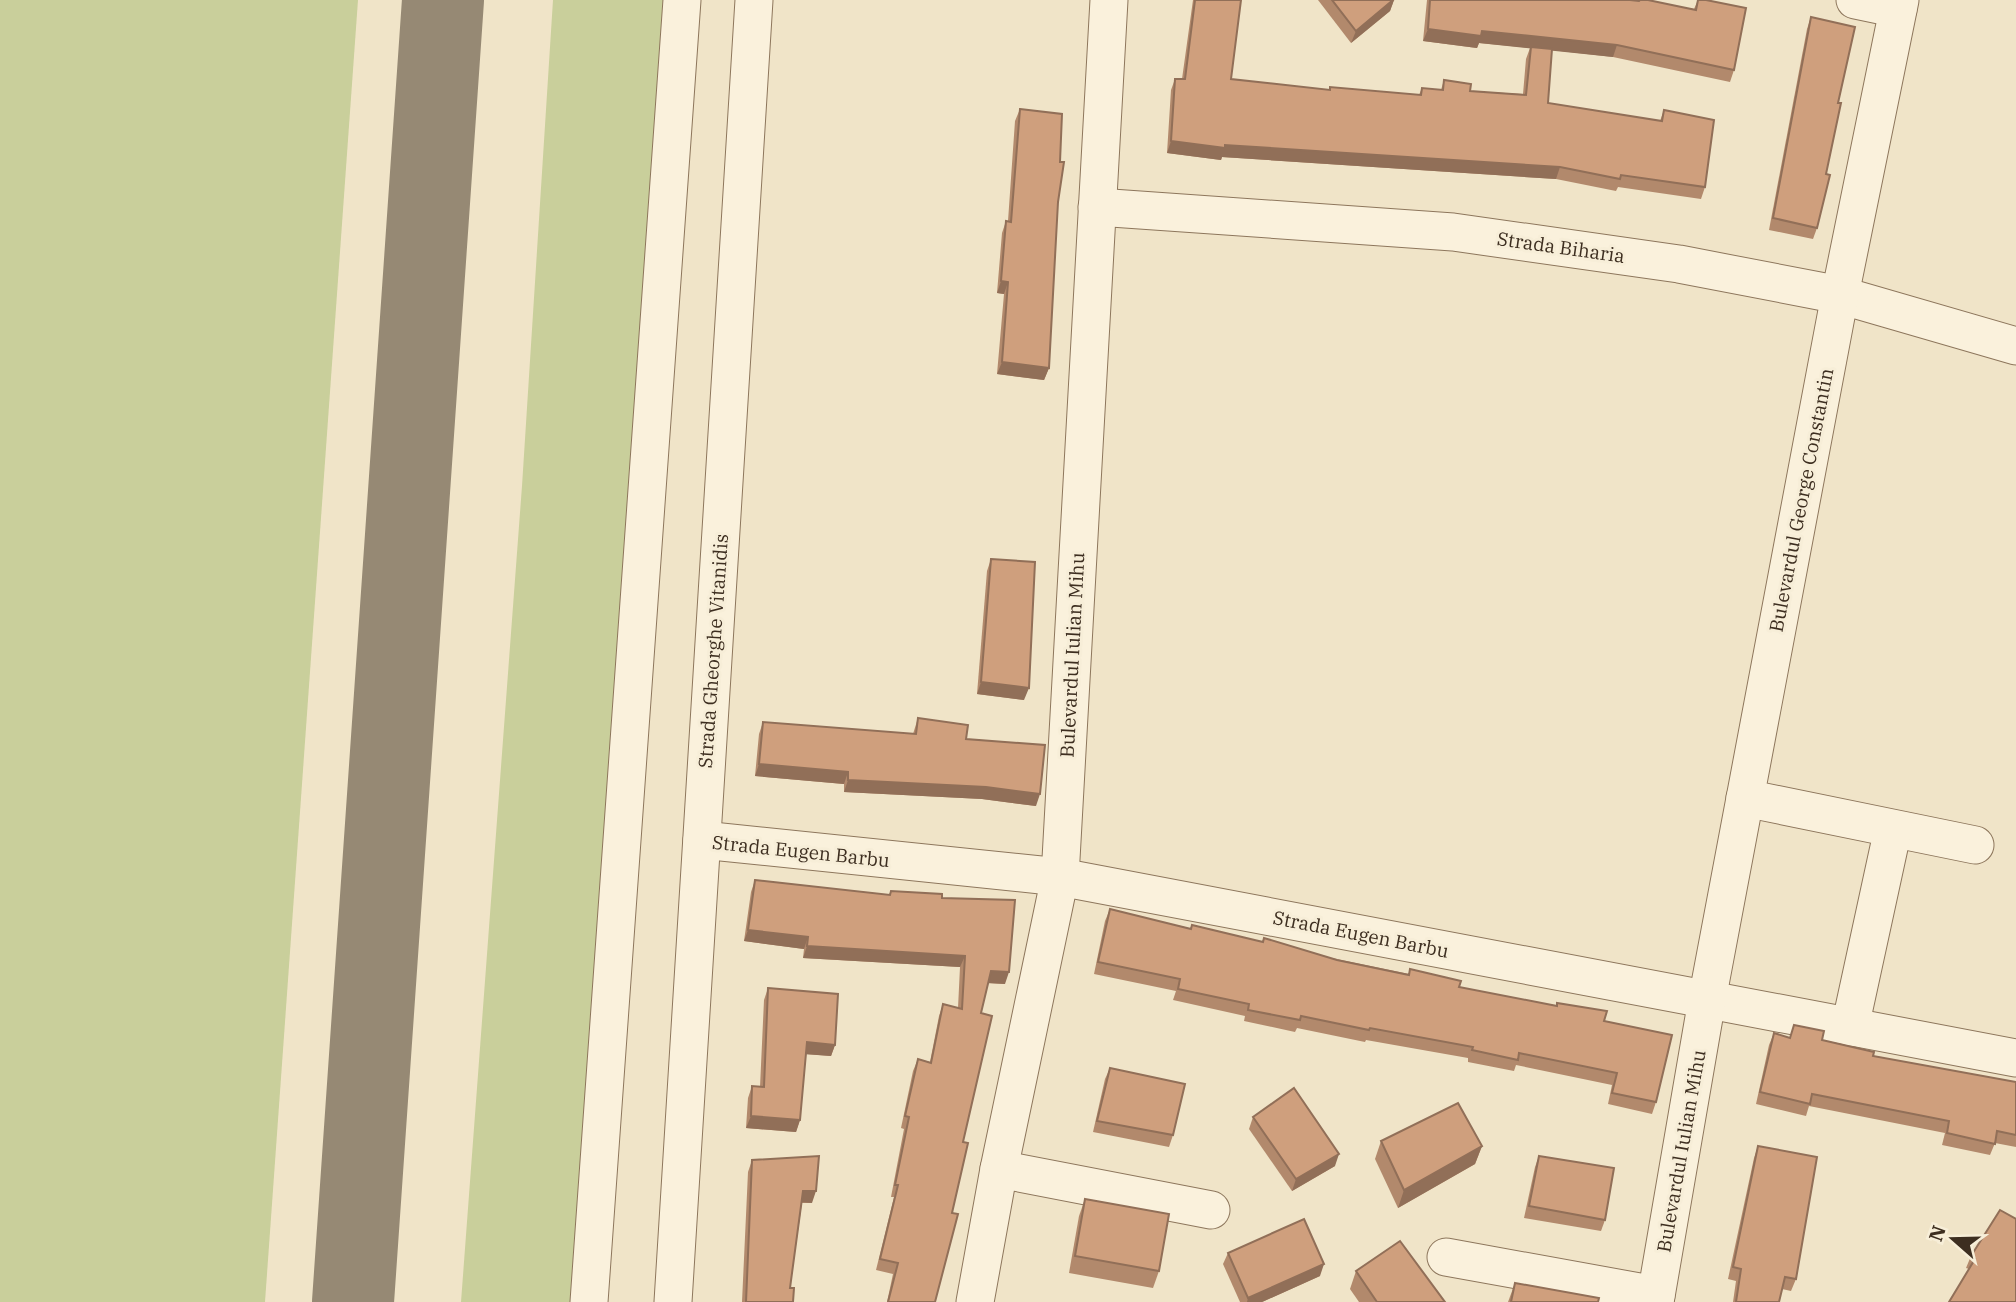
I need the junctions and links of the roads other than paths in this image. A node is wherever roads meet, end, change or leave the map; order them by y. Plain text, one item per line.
1 (682, 0) edge
2 (754, 0) edge
3 (1109, 0) edge
4 (1856, 0) edge
5 (1899, 4) edge
6 (1097, 207) junction
7 (1840, 295) junction
8 (2016, 346) edge
9 (1745, 798) junction
10 (1893, 829) junction
11 (702, 841) junction
12 (1975, 845) dead end
13 (1060, 877) junction
14 (1707, 1000) junction
15 (1850, 1027) junction
16 (2016, 1058) edge
17 (999, 1168) junction
18 (1211, 1210) dead end
19 (1446, 1257) dead end
20 (1655, 1299) edge
21 (589, 1302) edge
22 (673, 1302) edge
23 (975, 1302) edge

1 - 21 street
2 - 11 street, Strada Gheorghe Vitanidis
3 - 6 street, Bulevardul Iulian Mihu
4 - 5 street
5 - 7 street, Bulevardul George Constantin
6 - 7 street, Strada Biharia
6 - 13 street, Bulevardul Iulian Mihu
7 - 8 street, Strada Biharia
7 - 9 street, Bulevardul George Constantin
9 - 10 street
9 - 14 street, Bulevardul George Constantin
10 - 12 street
10 - 15 street
11 - 13 street, Strada Eugen Barbu
11 - 22 street, Strada Gheorghe Vitanidis
13 - 14 street, Strada Eugen Barbu
13 - 17 street, Bulevardul Iulian Mihu
14 - 15 street, Strada Eugen Barbu
14 - 20 street, Bulevardul Iulian Mihu
15 - 16 street, Strada Eugen Barbu
17 - 18 street
17 - 23 street, Bulevardul Iulian Mihu
19 - 20 street

